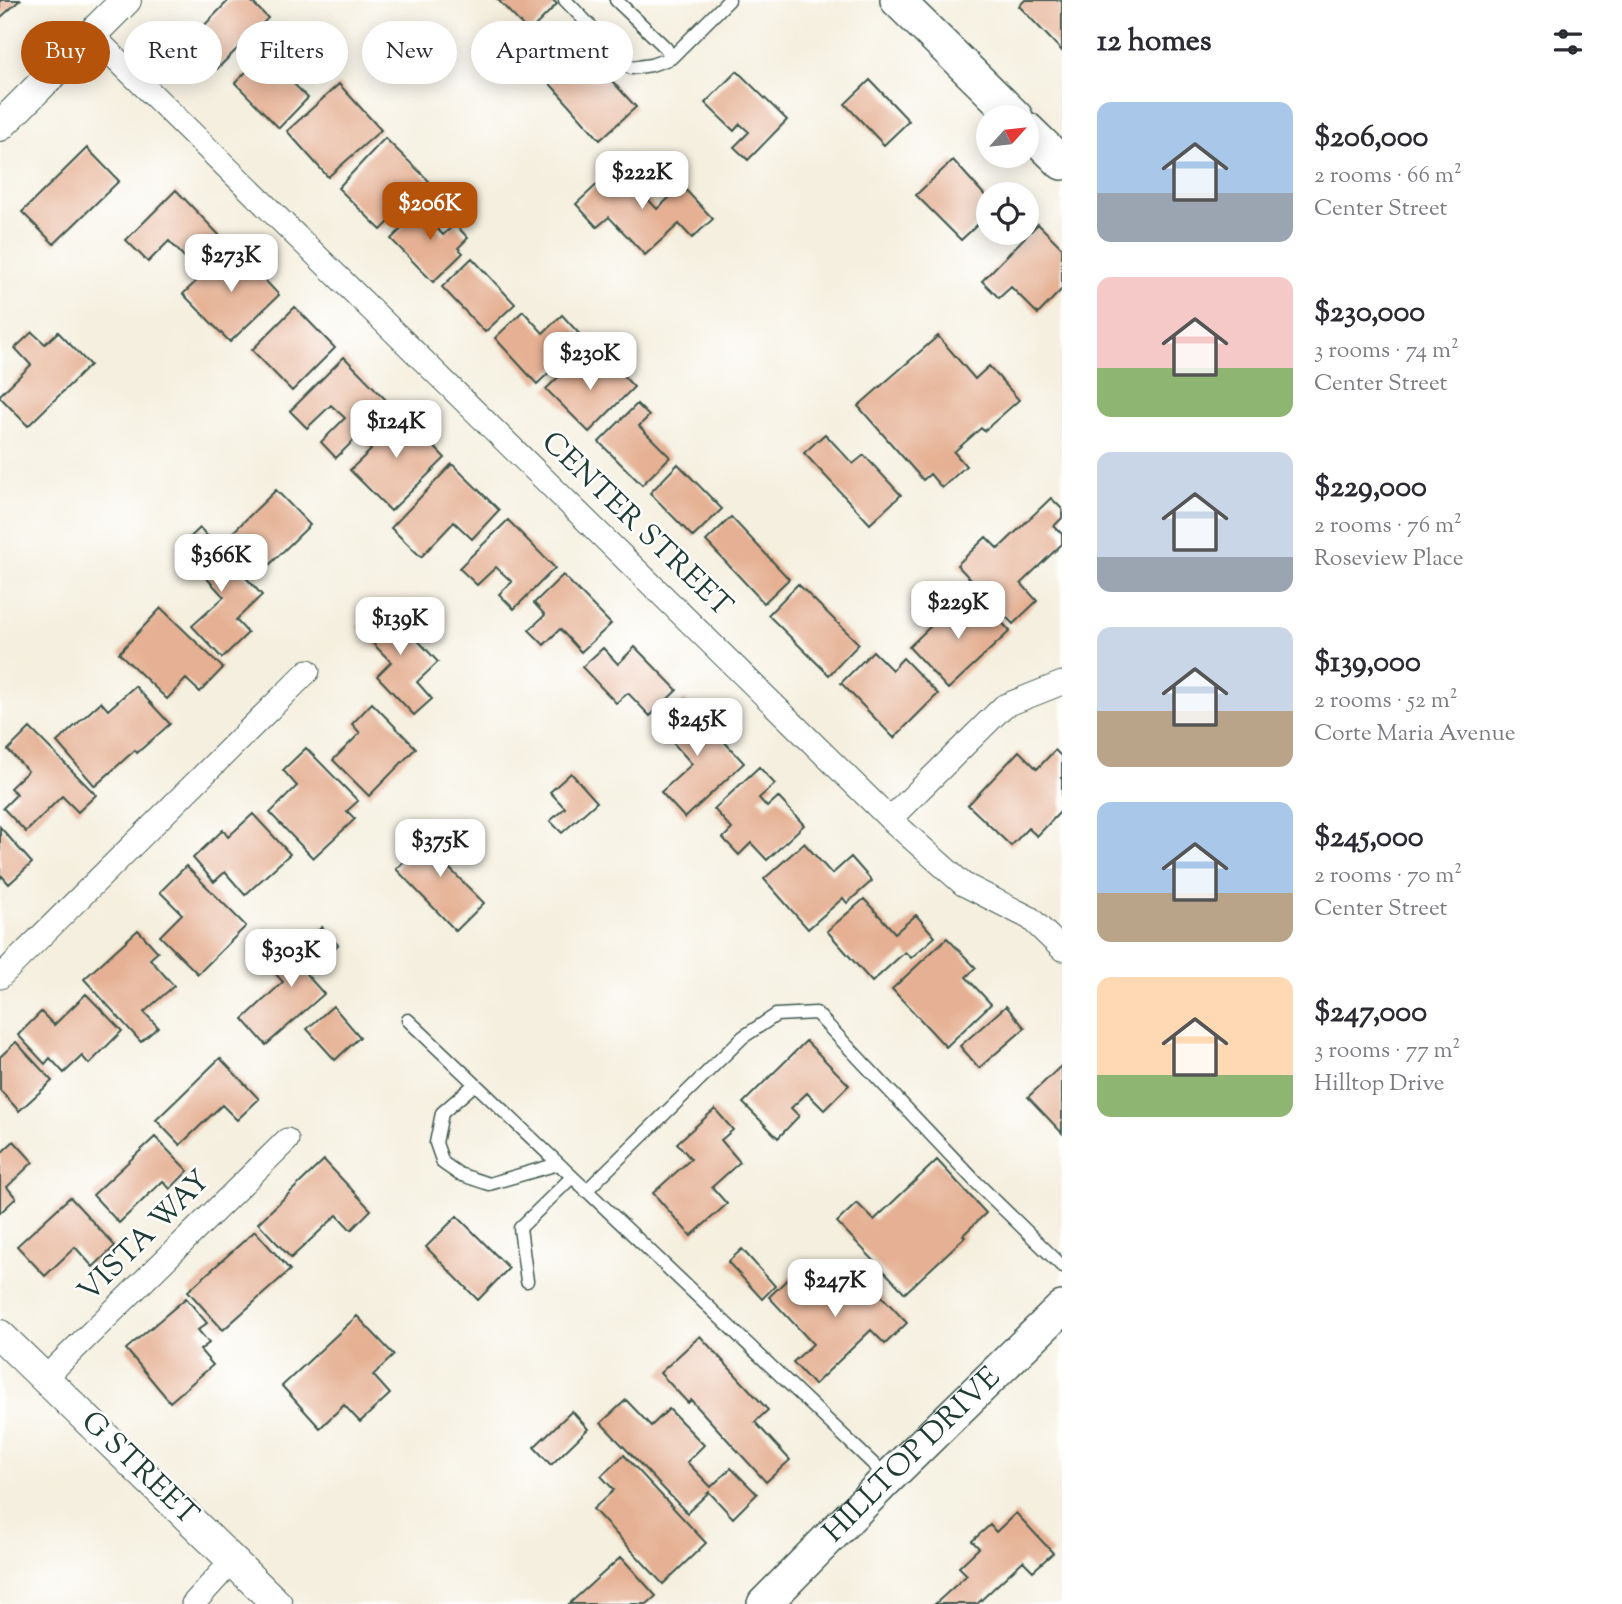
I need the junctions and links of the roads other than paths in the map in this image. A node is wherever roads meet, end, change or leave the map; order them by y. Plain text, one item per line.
1 (126, 0) edge
2 (565, 0) edge
3 (616, 0) edge
4 (729, 0) edge
5 (897, 0) edge
6 (106, 21) edge
7 (110, 53) edge
8 (671, 58) junction
9 (42, 84) edge
10 (1004, 105) edge
11 (0, 126) edge
12 (1040, 142) edge
13 (1062, 163) edge
14 (308, 671) dead end
15 (1062, 683) edge
16 (890, 819) junction
17 (1062, 949) edge
18 (0, 977) edge
19 (408, 1020) dead end
20 (475, 1084) junction
21 (287, 1140) dead end
22 (558, 1164) junction
23 (572, 1177) junction
24 (586, 1191) junction
25 (1062, 1266) edge
26 (527, 1281) dead end
27 (1062, 1308) edge
28 (0, 1335) edge
29 (46, 1377) junction
30 (888, 1478) junction
31 (233, 1560) junction
32 (193, 1604) edge
33 (277, 1604) edge
34 (764, 1604) edge

1 - 6 street
2 - 8 lane
3 - 8 lane
4 - 8 lane
5 - 10 main road
7 - 16 street, CENTER STREET
9 - 11 street
12 - 13 main road
14 - 18 street
15 - 16 street
16 - 17 street, CENTER STREET
19 - 20 lane
20 - 22 lane
20 - 22 lane
21 - 29 street, VISTA WAY
22 - 23 lane
23 - 24 lane
23 - 26 lane
24 - 25 lane
24 - 30 lane
27 - 30 main road, HILLTOP DRIVE
28 - 29 street, G STREET
29 - 31 street, G STREET
30 - 34 main road, HILLTOP DRIVE
31 - 32 street
31 - 33 street, G STREET

